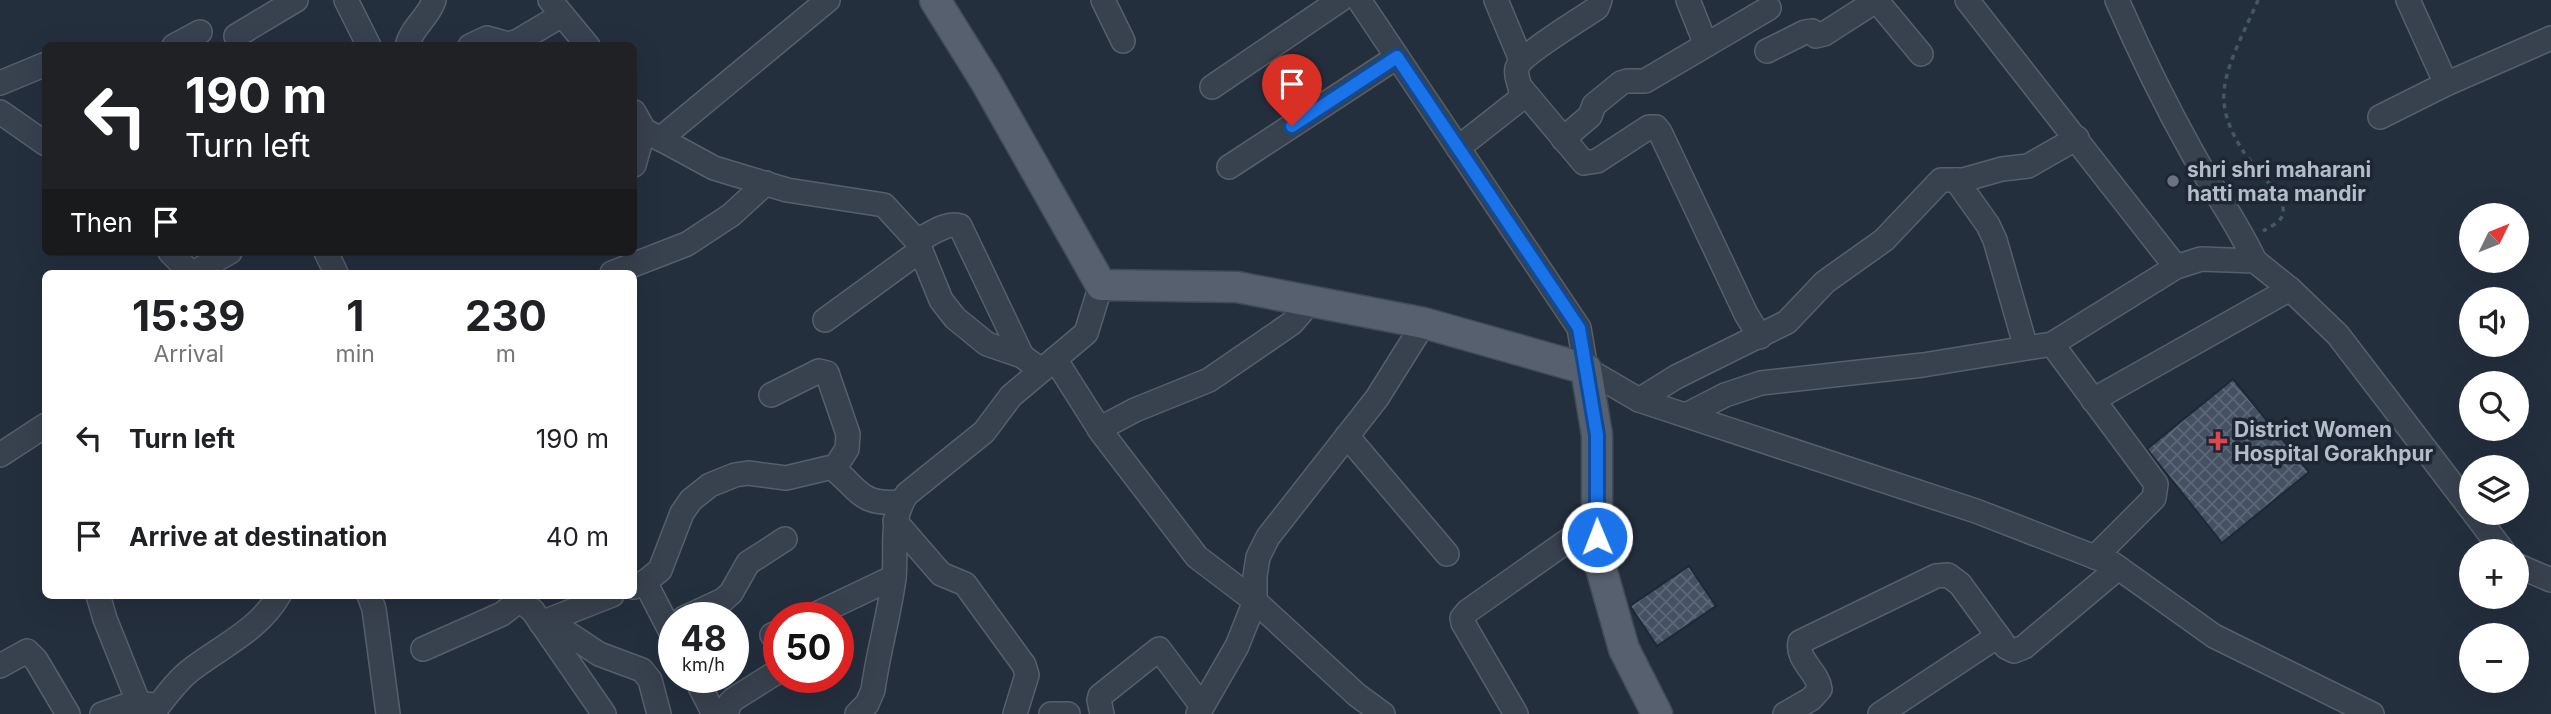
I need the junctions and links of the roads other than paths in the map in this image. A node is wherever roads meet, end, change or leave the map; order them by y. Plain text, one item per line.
1 (296, 0) edge
2 (346, 0) edge
3 (434, 0) edge
4 (828, 0) edge
5 (935, 0) edge
6 (1103, 0) edge
7 (1340, 0) edge
8 (1359, 0) edge
9 (1496, 0) edge
10 (1600, 0) edge
11 (1688, 0) edge
12 (1877, 0) edge
13 (1968, 0) edge
14 (2117, 0) edge
15 (2408, 0) edge
16 (556, 7) edge
17 (1769, 8) dead end
18 (200, 33) dead end
19 (236, 36) dead end
20 (2551, 38) edge
21 (1124, 41) dead end
22 (182, 42) edge
23 (367, 42) edge
24 (408, 42) edge
25 (478, 42) edge
26 (501, 42) edge
27 (515, 42) edge
28 (585, 42) edge
29 (1706, 45) junction
30 (1768, 51) dead end
31 (1921, 54) dead end
32 (1397, 57) junction
33 (1521, 60) junction
34 (42, 66) edge
35 (0, 83) edge
36 (2446, 84) junction
37 (1212, 87) dead end
38 (1522, 89) junction
39 (0, 112) edge
40 (2380, 117) dead end
41 (646, 127) edge
42 (2077, 138) junction
43 (1563, 139) junction
44 (42, 141) edge
45 (1458, 148) junction
46 (637, 156) edge
47 (1229, 167) dead end
48 (1956, 180) junction
49 (766, 183) junction
50 (919, 246) junction
51 (2250, 251) junction
52 (174, 256) edge
53 (222, 256) edge
54 (620, 267) edge
55 (2176, 267) junction
56 (189, 270) edge
57 (197, 270) edge
58 (1101, 285) junction
59 (2290, 289) junction
60 (1311, 301) junction
61 (825, 320) dead end
62 (1424, 323) junction
63 (1760, 337) junction
64 (2052, 344) junction
65 (2026, 348) junction
66 (1022, 356) junction
67 (1048, 365) junction
68 (1586, 369) junction
69 (771, 395) dead end
70 (1639, 400) junction
71 (2093, 400) junction
72 (1688, 415) junction
73 (42, 428) edge
74 (1100, 429) junction
75 (1347, 436) junction
76 (0, 455) edge
77 (834, 468) junction
78 (2459, 494) edge
79 (898, 512) junction
80 (1597, 520) junction
81 (2483, 525) edge
82 (786, 539) dead end
83 (2494, 539) edge
84 (1447, 554) dead end
85 (2095, 557) junction
86 (2118, 568) junction
87 (2529, 571) edge
88 (894, 577) junction
89 (2551, 580) edge
90 (639, 585) edge
91 (99, 599) edge
92 (277, 599) edge
93 (370, 599) edge
94 (515, 599) edge
95 (519, 599) edge
96 (602, 599) edge
97 (1255, 601) junction
98 (719, 602) edge
99 (842, 602) edge
100 (658, 607) edge
101 (541, 623) junction
102 (1998, 636) junction
103 (424, 649) dead end
104 (0, 666) edge
105 (763, 681) edge
106 (703, 693) edge
107 (155, 709) edge
108 (1200, 709) edge
109 (865, 711) edge
110 (1099, 713) edge
111 (68, 714) edge
112 (102, 714) edge
113 (388, 714) edge
114 (604, 714) edge
115 (659, 714) edge
116 (714, 714) edge
117 (726, 714) edge
118 (1015, 714) edge
119 (1051, 714) edge
120 (1068, 714) edge
121 (1382, 714) edge
122 (1516, 714) edge
123 (1657, 714) edge
124 (1785, 714) edge
125 (1880, 714) edge
126 (2372, 714) edge

1 - 19 street
2 - 23 street
3 - 24 street
4 - 41 street
5 - 58 main road
6 - 21 street
7 - 37 street
8 - 32 street
9 - 33 street
10 - 33 street
11 - 29 street
12 - 30 street
12 - 31 street
13 - 42 street
14 - 51 street
15 - 36 street
16 - 27 street
16 - 28 street
17 - 29 street
18 - 22 street
20 - 36 street
25 - 26 street
29 - 43 street
32 - 45 street
32 - 47 street
33 - 38 street
34 - 35 street
36 - 40 street
38 - 43 street
38 - 45 street
39 - 44 street
41 - 46 street
41 - 49 street
42 - 48 street
42 - 55 street
43 - 63 street
45 - 68 street
48 - 63 street
48 - 65 street
49 - 50 street
49 - 54 street
50 - 61 street
50 - 66 street
50 - 66 street
51 - 55 street
51 - 59 street
52 - 56 street
53 - 57 street
55 - 64 street
58 - 60 main road
58 - 67 street
59 - 71 street
59 - 78 street
60 - 62 main road
60 - 74 street
62 - 68 main road
62 - 75 street
63 - 70 street
64 - 65 street
64 - 71 street
65 - 72 street
66 - 67 street
67 - 74 street
67 - 79 street
68 - 70 street
68 - 80 main road
69 - 77 street
70 - 72 street
71 - 85 street
72 - 85 street
73 - 76 street
74 - 97 street
75 - 84 street
75 - 97 street
77 - 79 street
77 - 90 street
79 - 88 street
79 - 118 street
80 - 122 street
80 - 123 main road
81 - 83 street
82 - 98 street
85 - 86 street
86 - 102 street
86 - 126 street
87 - 89 street
88 - 99 street
88 - 109 street
90 - 100 street
91 - 107 street
92 - 107 street
93 - 113 street
94 - 103 street
95 - 101 street
96 - 101 street
97 - 108 street
97 - 121 street
101 - 114 street
101 - 115 street
102 - 124 street
102 - 125 street
104 - 111 street
105 - 117 street
106 - 116 street
107 - 112 street
108 - 110 street
119 - 120 street

